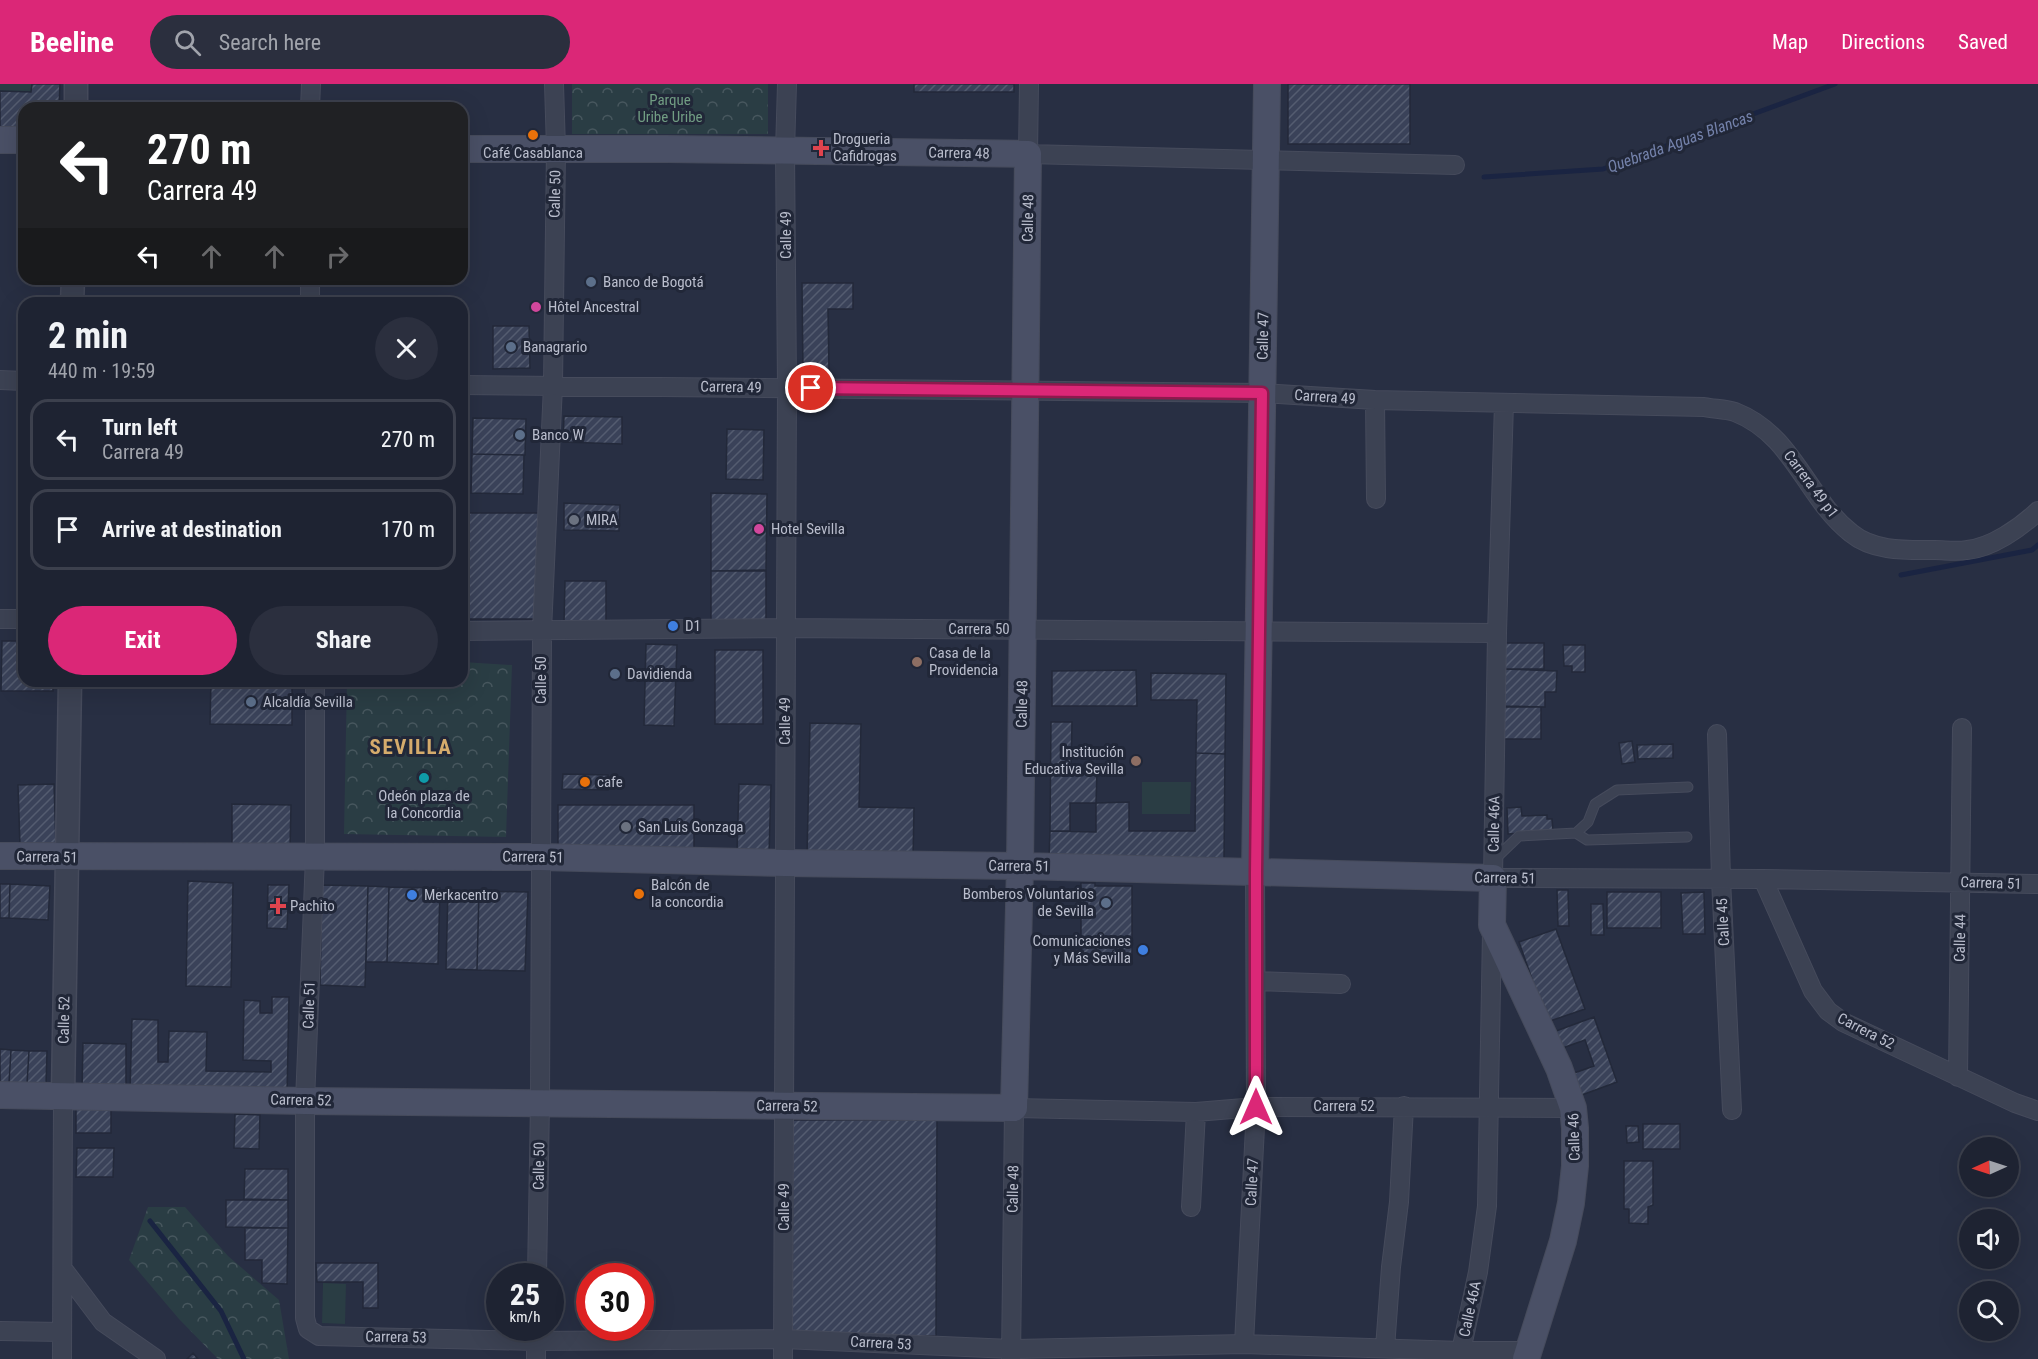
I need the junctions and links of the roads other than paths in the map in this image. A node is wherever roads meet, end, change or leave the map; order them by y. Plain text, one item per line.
1 (75, 84) edge
2 (310, 84) edge
3 (554, 84) edge
4 (787, 84) edge
5 (1029, 84) edge
6 (1267, 84) edge
7 (75, 102) edge
8 (310, 102) edge
9 (0, 140) edge
10 (18, 140) edge
11 (468, 149) edge
12 (556, 149) junction
13 (785, 151) junction
14 (1028, 154) junction
15 (1266, 161) junction
16 (1455, 165) dead end
17 (0, 380) edge
18 (18, 381) edge
19 (468, 385) edge
20 (553, 385) junction
21 (787, 387) junction
22 (1026, 391) junction
23 (1262, 393) junction
24 (1375, 400) junction
25 (1504, 403) junction
26 (1376, 499) dead end
27 (2038, 511) edge
28 (0, 619) edge
29 (18, 619) edge
30 (786, 628) junction
31 (1023, 630) junction
32 (468, 631) edge
33 (542, 631) junction
34 (1259, 631) junction
35 (1497, 633) junction
36 (70, 687) edge
37 (315, 687) edge
38 (1962, 728) dead end
39 (1717, 734) dead end
40 (1688, 787) dead end
41 (1576, 833) junction
42 (1687, 837) dead end
43 (0, 856) edge
44 (68, 857) junction
45 (315, 857) junction
46 (540, 857) junction
47 (785, 863) junction
48 (1020, 866) junction
49 (1493, 869) junction
50 (1256, 872) junction
51 (1721, 879) junction
52 (1762, 879) junction
53 (1960, 882) junction
54 (2038, 884) edge
55 (1492, 925) junction
56 (1256, 981) junction
57 (1341, 984) dead end
58 (1958, 1077) junction
59 (0, 1095) edge
60 (63, 1095) junction
61 (305, 1101) junction
62 (540, 1103) junction
63 (784, 1106) junction
64 (1404, 1106) junction
65 (1256, 1107) junction
66 (1014, 1108) junction
67 (1490, 1108) junction
68 (1573, 1108) junction
69 (1732, 1110) dead end
70 (2038, 1111) edge
71 (1196, 1112) junction
72 (1191, 1207) dead end
73 (537, 1263) edge
74 (63, 1269) junction
75 (308, 1329) joint
76 (0, 1331) edge
77 (62, 1332) junction
78 (783, 1339) junction
79 (536, 1342) edge
80 (1244, 1344) junction
81 (1385, 1348) junction
82 (1461, 1351) junction
83 (1011, 1354) edge
84 (1528, 1355) edge
85 (62, 1359) edge
86 (156, 1359) edge
87 (783, 1359) edge

1 - 7 street
2 - 8 street
3 - 12 street, Calle 50
4 - 13 street, Calle 49
5 - 14 street, Calle 48
6 - 15 main road, Calle 47
9 - 10 main road
11 - 12 main road, Carrera 48
12 - 13 main road, Carrera 48
12 - 20 street, Calle 50
13 - 14 main road, Carrera 48
13 - 21 street, Calle 49
14 - 15 street, Carrera 48
14 - 22 main road, Calle 48
15 - 16 street, Carrera 48
15 - 23 main road, Calle 47
17 - 18 street
19 - 20 street, Carrera 49
20 - 21 street, Carrera 49
20 - 33 street, Calle 50
21 - 22 street, Carrera 49
21 - 30 street, Calle 49
22 - 23 street, Carrera 49
22 - 31 main road, Calle 48
23 - 24 street, Carrera 49
23 - 34 main road, Calle 47
24 - 25 street, Carrera 49
24 - 26 street
25 - 27 street, Carrera 49 p1
25 - 35 street, Calle 46A
28 - 29 street
30 - 31 street, Carrera 50
30 - 33 street, Carrera 50
30 - 47 street, Calle 49
31 - 34 street, Carrera 50
31 - 48 main road, Calle 48
32 - 33 street, Carrera 50
33 - 46 street, Calle 50
34 - 35 street, Carrera 50
34 - 50 main road, Calle 47
35 - 49 street, Calle 46A
36 - 44 street, Calle 52
37 - 45 street, Calle 51
38 - 53 street, Calle 44
39 - 51 street, Calle 45
40 - 41 lane
41 - 42 lane
41 - 49 lane
43 - 44 main road, Carrera 51
44 - 45 main road, Carrera 51
44 - 60 street, Calle 52
45 - 46 main road, Carrera 51
45 - 61 street, Calle 51
46 - 47 main road, Carrera 51
46 - 62 street, Calle 50
47 - 48 main road, Carrera 51
47 - 63 street, Calle 49
48 - 50 main road, Carrera 51
48 - 66 main road, Calle 48
49 - 50 main road, Carrera 51
49 - 51 street, Carrera 51
49 - 55 main road, Calle 46A
50 - 56 street, Calle 47
51 - 52 street, Carrera 51
51 - 69 street, Calle 45
52 - 53 street, Carrera 51
52 - 58 street, Carrera 52
53 - 54 street, Carrera 51
53 - 58 street, Calle 44
55 - 67 street, Calle 46A
55 - 68 main road, Calle 46
56 - 57 street
56 - 65 street, Calle 47
58 - 70 street, Carrera 52
59 - 60 main road, Carrera 52
60 - 61 main road, Carrera 52
60 - 74 street, Calle 52
61 - 62 main road, Carrera 52
61 - 75 street, Calle 51
62 - 63 main road, Carrera 52
62 - 73 street, Calle 50
63 - 66 main road, Carrera 52
63 - 78 street, Calle 49
64 - 65 street, Carrera 52
64 - 67 street, Carrera 52
64 - 81 street
65 - 71 street, Carrera 52
65 - 80 street, Calle 47
66 - 71 street, Carrera 52
66 - 83 street, Calle 48
67 - 68 street, Carrera 52
67 - 82 street, Calle 46A
68 - 84 main road, Calle 46
71 - 72 street
74 - 77 street, Calle 52
74 - 86 street
75 - 79 street, Carrera 53
76 - 77 street
77 - 85 street, Calle 52
78 - 79 street, Carrera 53
78 - 83 street, Carrera 53
78 - 87 street, Calle 49
80 - 81 street, Carrera 53
80 - 83 street, Carrera 53
81 - 82 street, Carrera 53
82 - 84 street, Carrera 53

